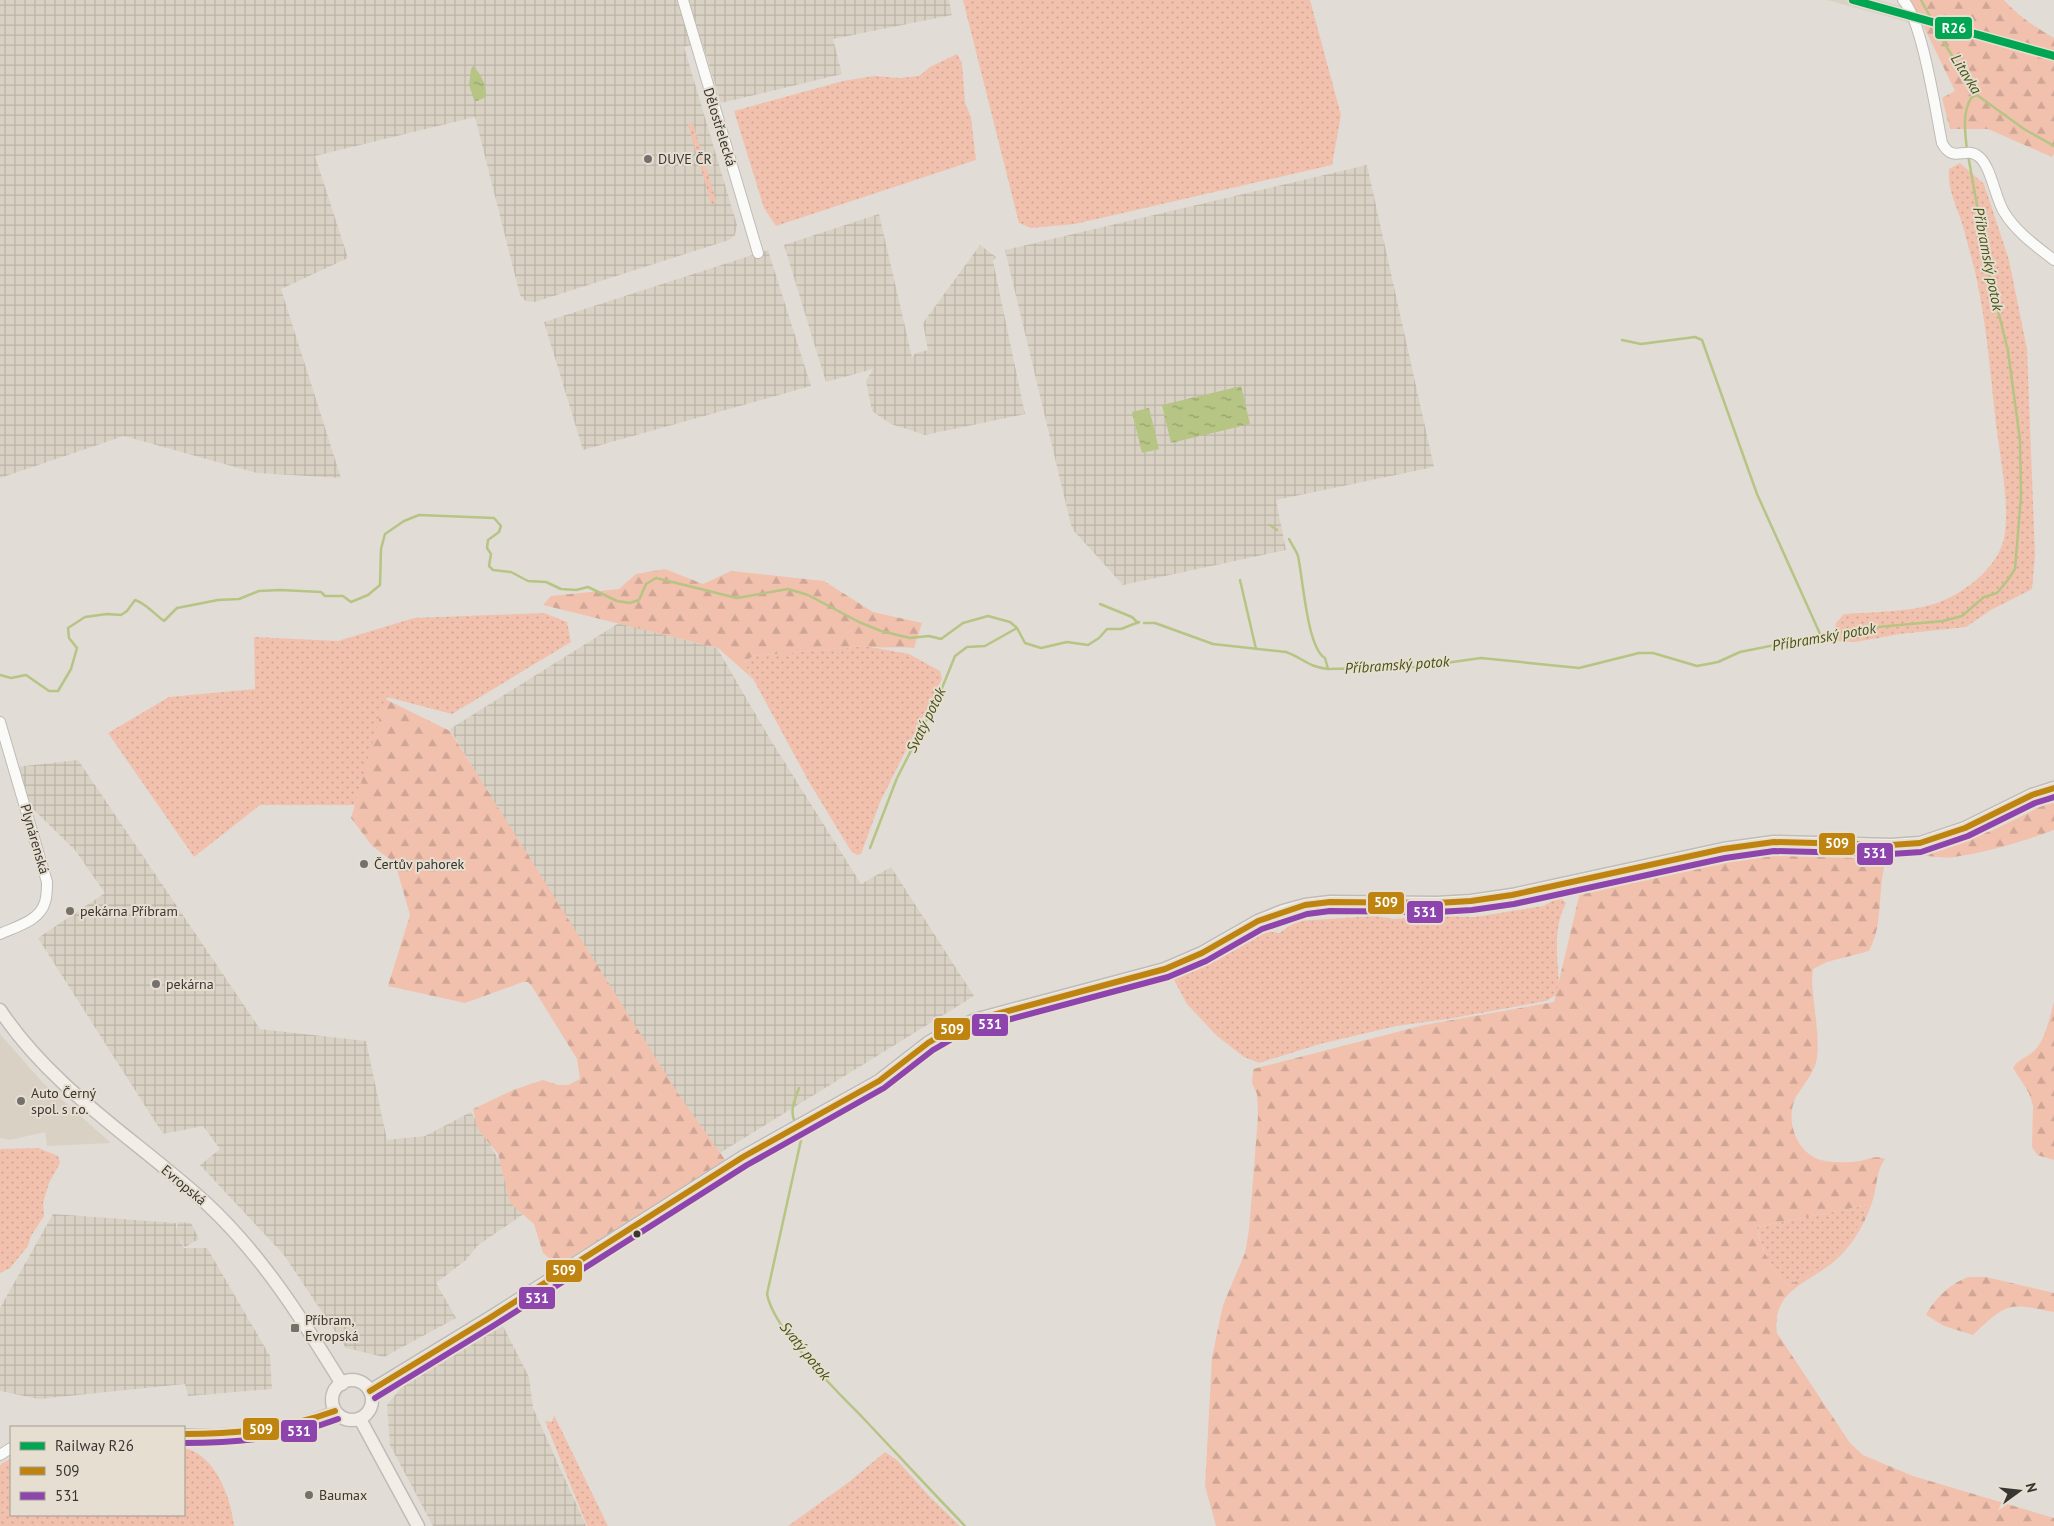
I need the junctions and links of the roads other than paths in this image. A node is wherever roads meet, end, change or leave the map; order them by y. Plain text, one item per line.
1 (683, 0) edge
2 (1903, 0) edge
3 (758, 253) dead end
4 (2054, 260) edge
5 (0, 722) edge
6 (2054, 788) edge
7 (0, 934) edge
8 (0, 1010) edge
9 (342, 1384) junction
10 (370, 1391) junction
11 (335, 1411) junction
12 (360, 1419) junction
13 (185, 1434) edge
14 (418, 1526) edge

1 - 3 street, Dělostřelecká
2 - 4 street
5 - 7 street, Plynárenská
6 - 10 main road
8 - 9 main road, Evropská
9 - 10 main road
9 - 11 main road
10 - 12 main road
11 - 12 main road
11 - 13 street
12 - 14 main road

